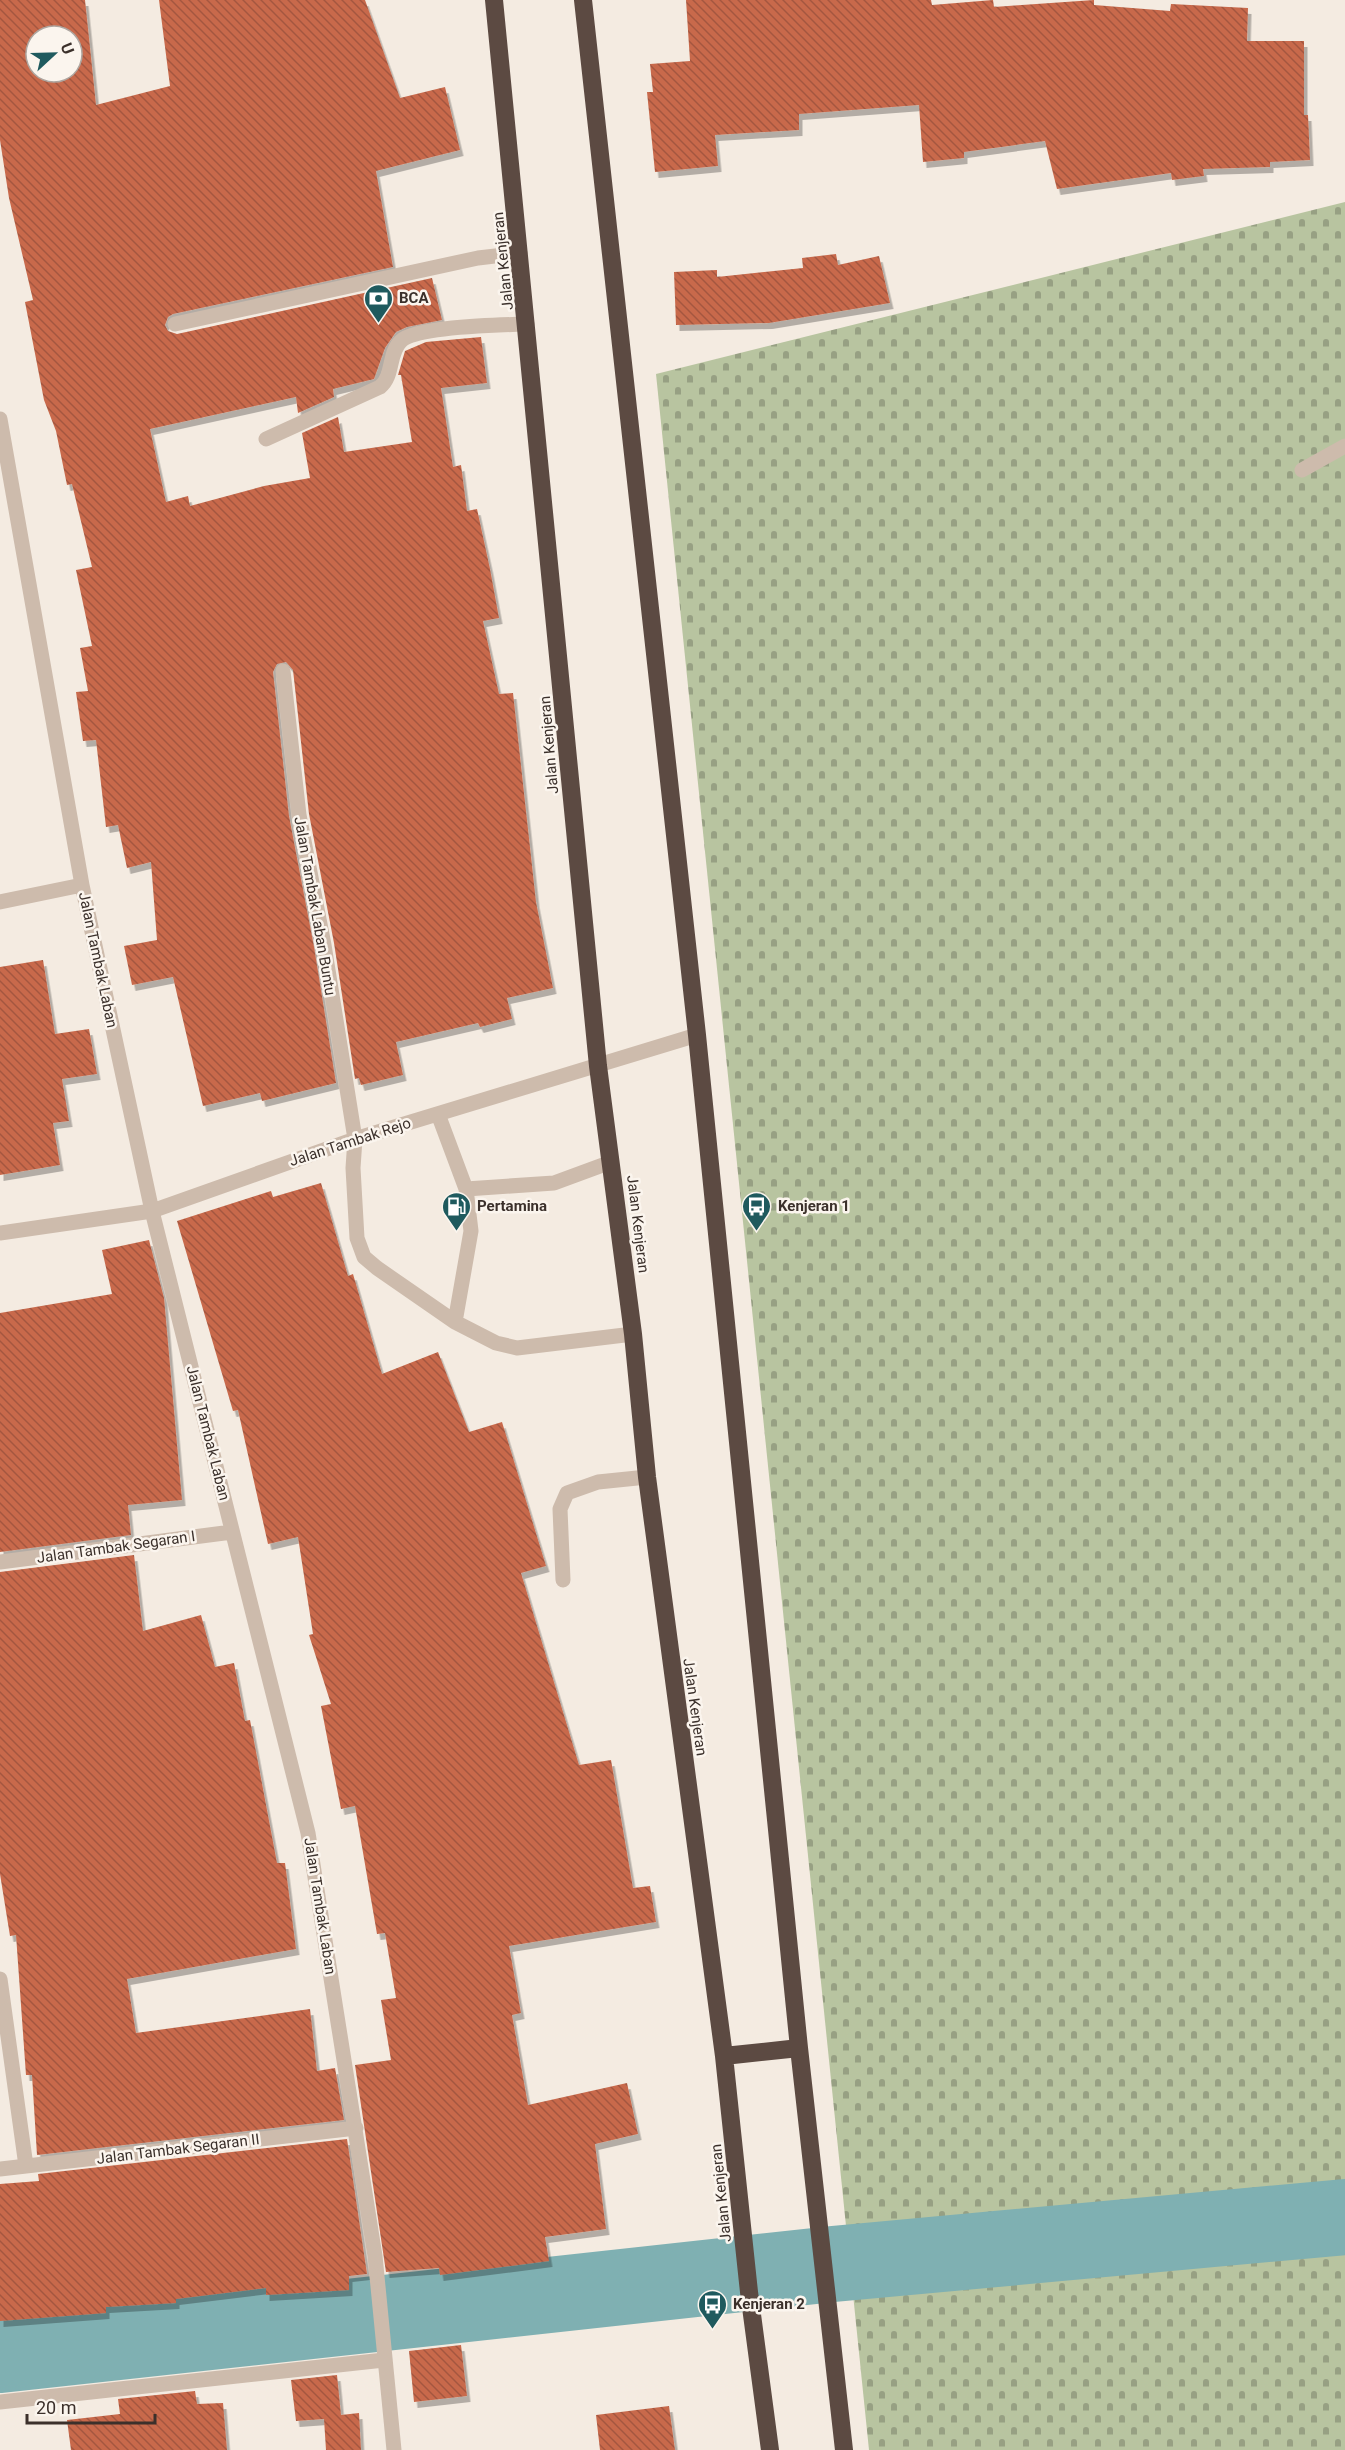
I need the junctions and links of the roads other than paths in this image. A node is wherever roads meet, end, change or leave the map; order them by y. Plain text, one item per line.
1 (494, 0) edge
2 (584, 0) edge
3 (520, 253) junction
4 (175, 324) dead end
5 (527, 324) junction
6 (0, 419) edge
7 (266, 439) dead end
8 (1345, 447) edge
9 (1302, 470) dead end
10 (283, 671) dead end
11 (82, 885) junction
12 (0, 902) edge
13 (697, 1035) junction
14 (598, 1066) junction
15 (438, 1114) junction
16 (355, 1139) junction
17 (611, 1162) junction
18 (466, 1189) junction
19 (152, 1211) junction
20 (0, 1233) edge
21 (455, 1322) junction
22 (633, 1334) junction
23 (647, 1477) junction
24 (232, 1532) junction
25 (0, 1562) edge
26 (563, 1580) dead end
27 (0, 1979) edge
28 (799, 2048) junction
29 (724, 2056) junction
30 (356, 2128) junction
31 (26, 2166) junction
32 (0, 2169) edge
33 (384, 2360) junction
34 (0, 2402) edge
35 (394, 2450) edge
36 (770, 2450) edge
37 (844, 2450) edge

1 - 3 highway, Jalan Kenjeran
2 - 13 highway
3 - 4 street
3 - 5 highway, Jalan Kenjeran
5 - 7 street
5 - 14 highway, Jalan Kenjeran
6 - 11 street, Jalan Tambak Laban
8 - 9 street
10 - 16 street, Jalan Tambak Laban Buntu
11 - 12 street
11 - 19 street, Jalan Tambak Laban
13 - 14 street, Jalan Tambak Rejo
13 - 28 highway
14 - 15 street, Jalan Tambak Rejo
14 - 17 highway, Jalan Kenjeran
15 - 16 street, Jalan Tambak Rejo
15 - 18 street
16 - 19 street, Jalan Tambak Rejo
16 - 21 street, Jalan Tambak Laban Buntu
17 - 18 street
17 - 22 highway, Jalan Kenjeran
18 - 21 street
19 - 20 street, Jalan Tambak Rejo
19 - 24 street, Jalan Tambak Laban
21 - 22 street, Jalan Tambak Laban Buntu
22 - 23 highway, Jalan Kenjeran
23 - 26 street
23 - 29 highway, Jalan Kenjeran
24 - 25 street, Jalan Tambak Segaran I
24 - 30 street, Jalan Tambak Laban
27 - 31 street
28 - 29 highway
28 - 37 highway
29 - 36 highway, Jalan Kenjeran
30 - 31 street, Jalan Tambak Segaran II
30 - 33 street, Jalan Tambak Laban
31 - 32 street, Jalan Tambak Segaran II
33 - 34 street
33 - 35 street, Jalan Tambak Laban

